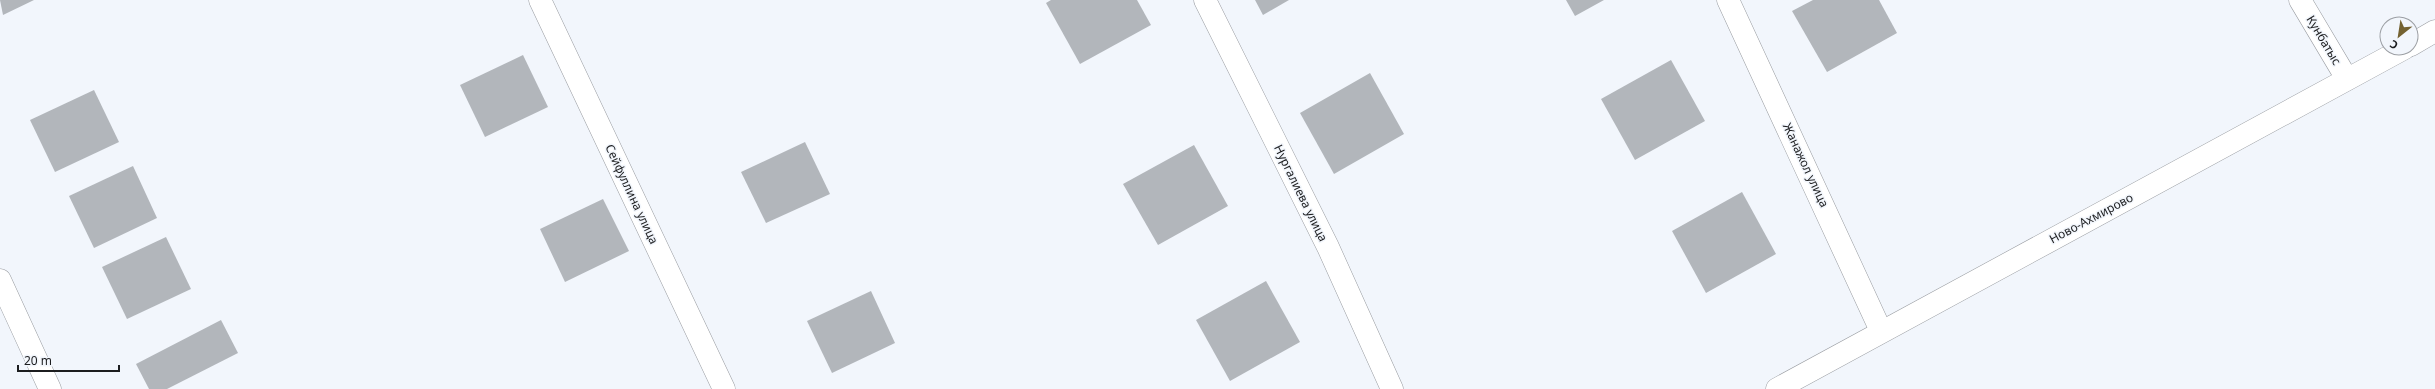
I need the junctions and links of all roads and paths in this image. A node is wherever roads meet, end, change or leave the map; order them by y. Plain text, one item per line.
1 (540, 0) edge
2 (1205, 0) edge
3 (1728, 0) edge
4 (2300, 0) edge
5 (2435, 32) edge
6 (2419, 41) edge
7 (2390, 56) edge
8 (2347, 80) junction
9 (0, 280) edge
10 (1881, 331) junction
11 (50, 389) edge
12 (724, 389) edge
13 (1392, 389) edge
14 (1778, 389) edge

1 - 12 street, Сейфуллина улица
2 - 13 street, Нургалиева улица
3 - 10 street, Жанажол улица
4 - 8 street, Кунбатыс
5 - 6 street
7 - 8 street, Ново-Ахмирово
8 - 10 street, Ново-Ахмирово
9 - 11 street
10 - 14 street, Ново-Ахмирово

